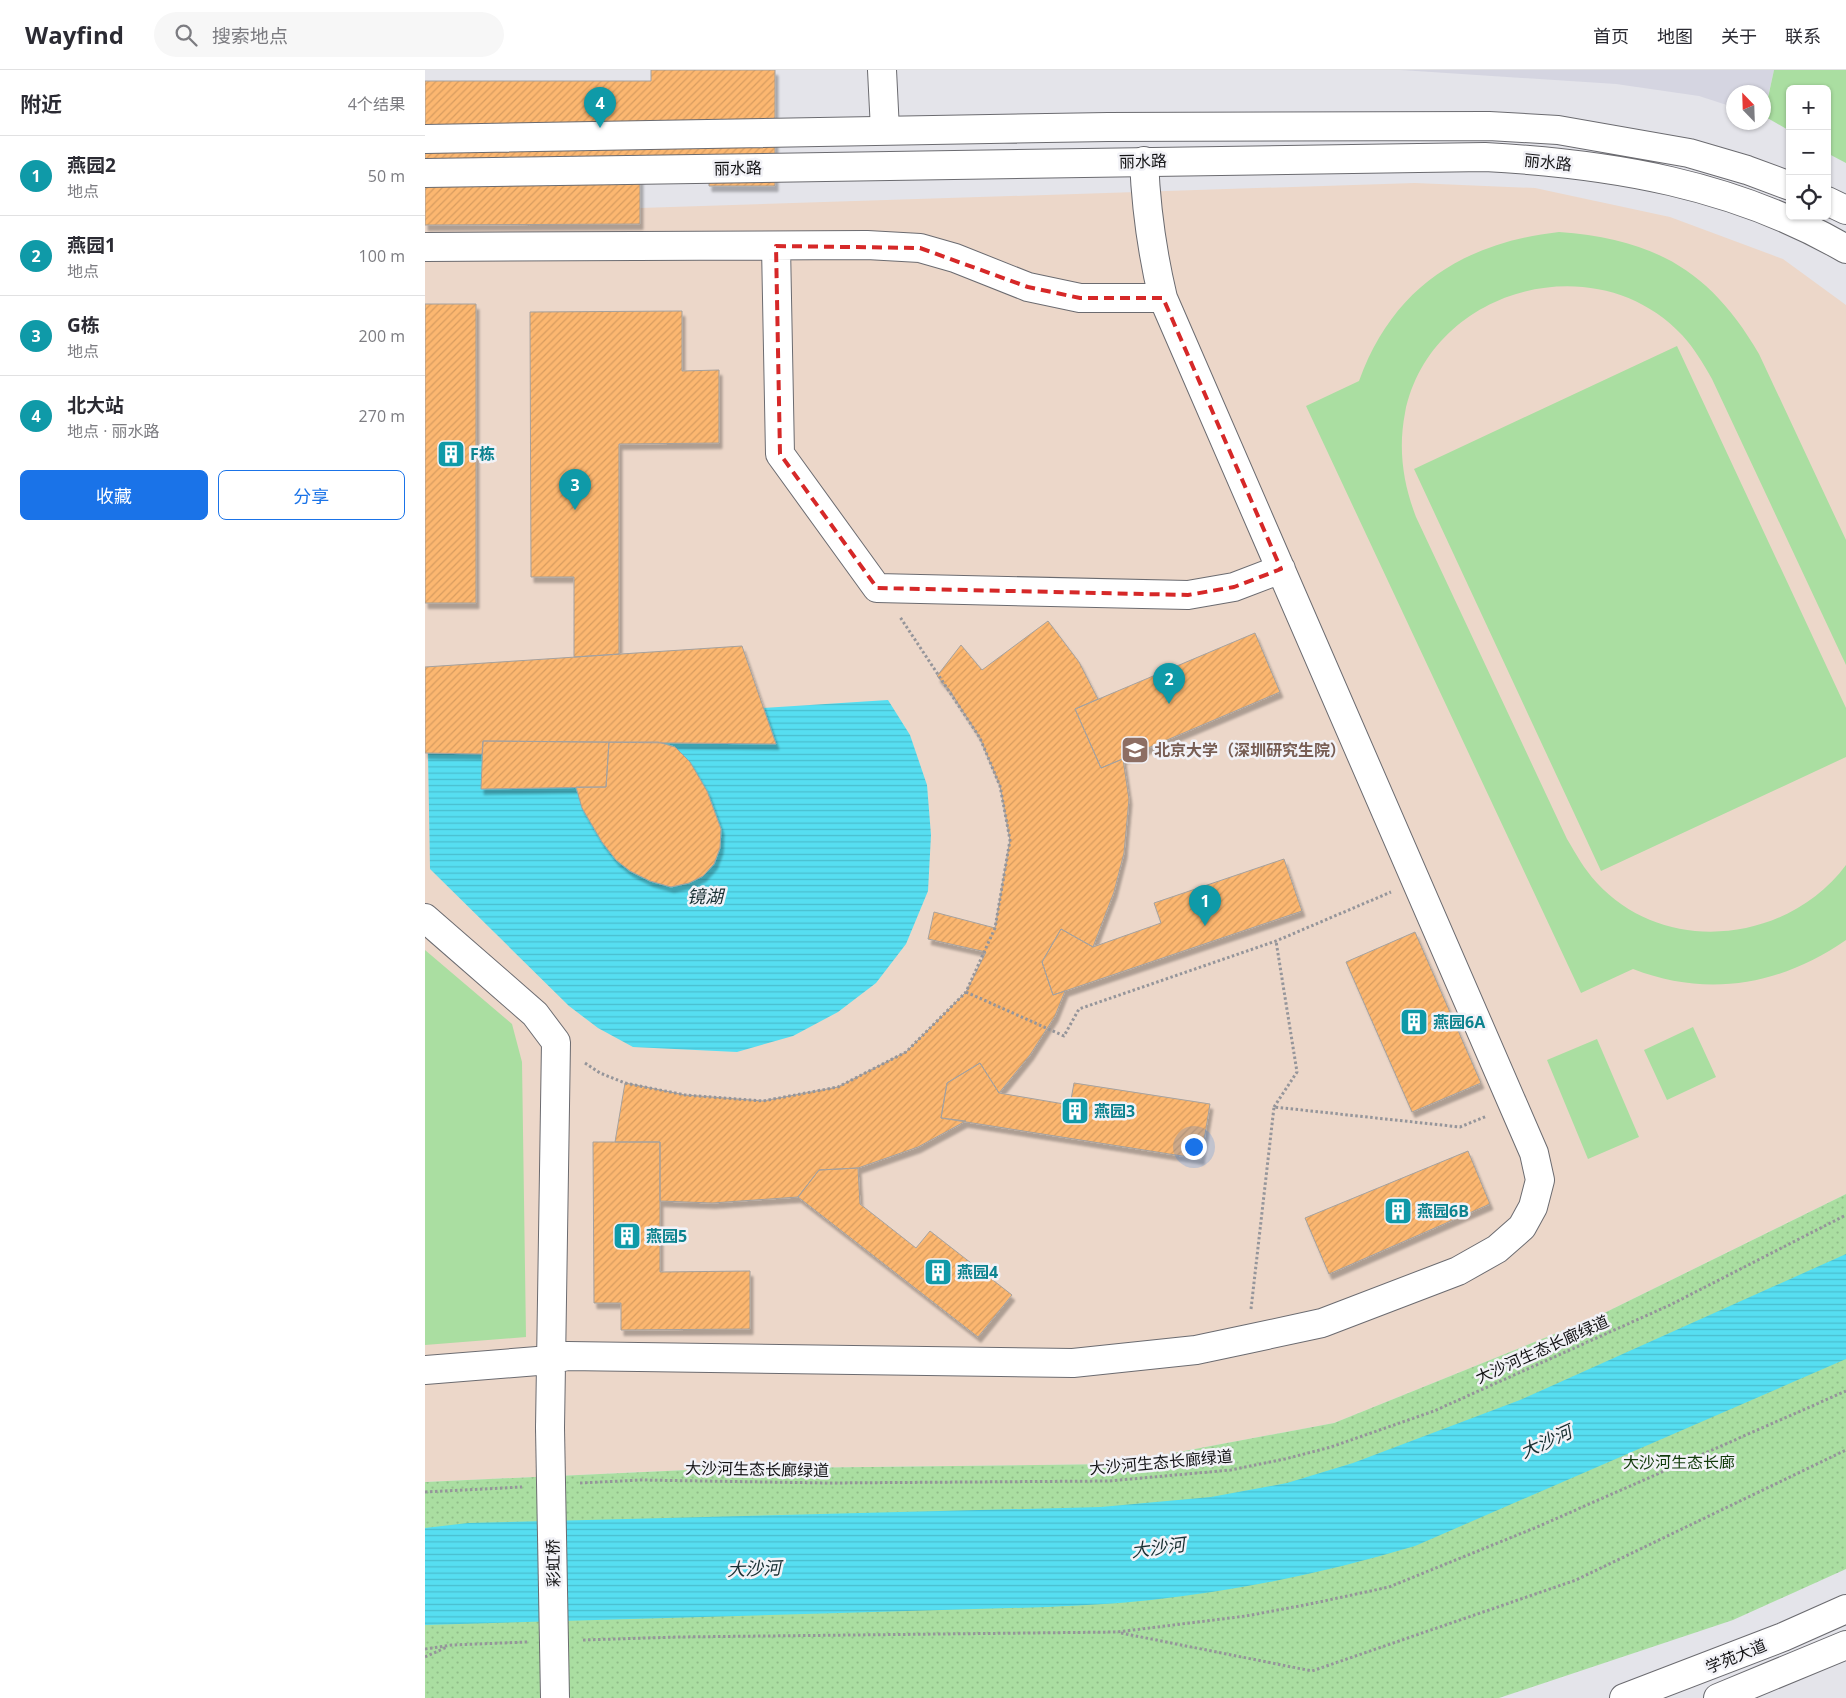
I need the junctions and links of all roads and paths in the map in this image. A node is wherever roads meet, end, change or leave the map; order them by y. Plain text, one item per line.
1 (882, 70) edge
2 (885, 130) junction
3 (425, 139) edge
4 (1144, 161) junction
5 (425, 173) edge
6 (1786, 185) edge
7 (1831, 203) edge
8 (1846, 210) edge
9 (776, 246) junction
10 (425, 247) edge
11 (1846, 248) edge
12 (1163, 298) junction
13 (1281, 569) junction
14 (877, 588) junction
15 (1416, 882) junction
16 (425, 918) edge
17 (1276, 941) junction
18 (966, 992) junction
19 (556, 1042) junction
20 (1513, 1105) junction
21 (1275, 1107) junction
22 (1846, 1215) edge
23 (1248, 1339) junction
24 (550, 1360) junction
25 (425, 1370) edge
26 (1846, 1391) edge
27 (1846, 1450) edge
28 (572, 1484) dead end
29 (523, 1486) dead end
30 (425, 1492) edge
31 (1846, 1609) edge
32 (1117, 1632) junction
33 (580, 1640) dead end
34 (531, 1642) dead end
35 (453, 1645) junction
36 (1846, 1645) edge
37 (425, 1648) edge
38 (425, 1657) edge
39 (555, 1698) edge
40 (1624, 1698) edge
41 (1718, 1698) edge

1 - 2 street
2 - 3 street, 丽水路
2 - 6 street, 丽水路
4 - 5 street, 丽水路
4 - 11 street, 丽水路
4 - 12 street
7 - 8 street
9 - 10 street
9 - 12 street
9 - 14 street
12 - 13 street
13 - 14 street
13 - 15 street
14 - 18 path
15 - 17 path
15 - 20 street
16 - 19 street
17 - 18 path
17 - 21 path
18 - 19 path
19 - 24 street, 彩虹桥
20 - 21 path
20 - 23 street
21 - 23 path
22 - 28 path, 大沙河生态长廊绿道
23 - 24 street
24 - 25 street
24 - 39 street, 彩虹桥, bridge
26 - 32 path
27 - 32 path
29 - 30 path
31 - 40 street, 学苑大道
32 - 33 path
34 - 35 path
35 - 37 path
35 - 38 path
36 - 41 street, 学苑大道

